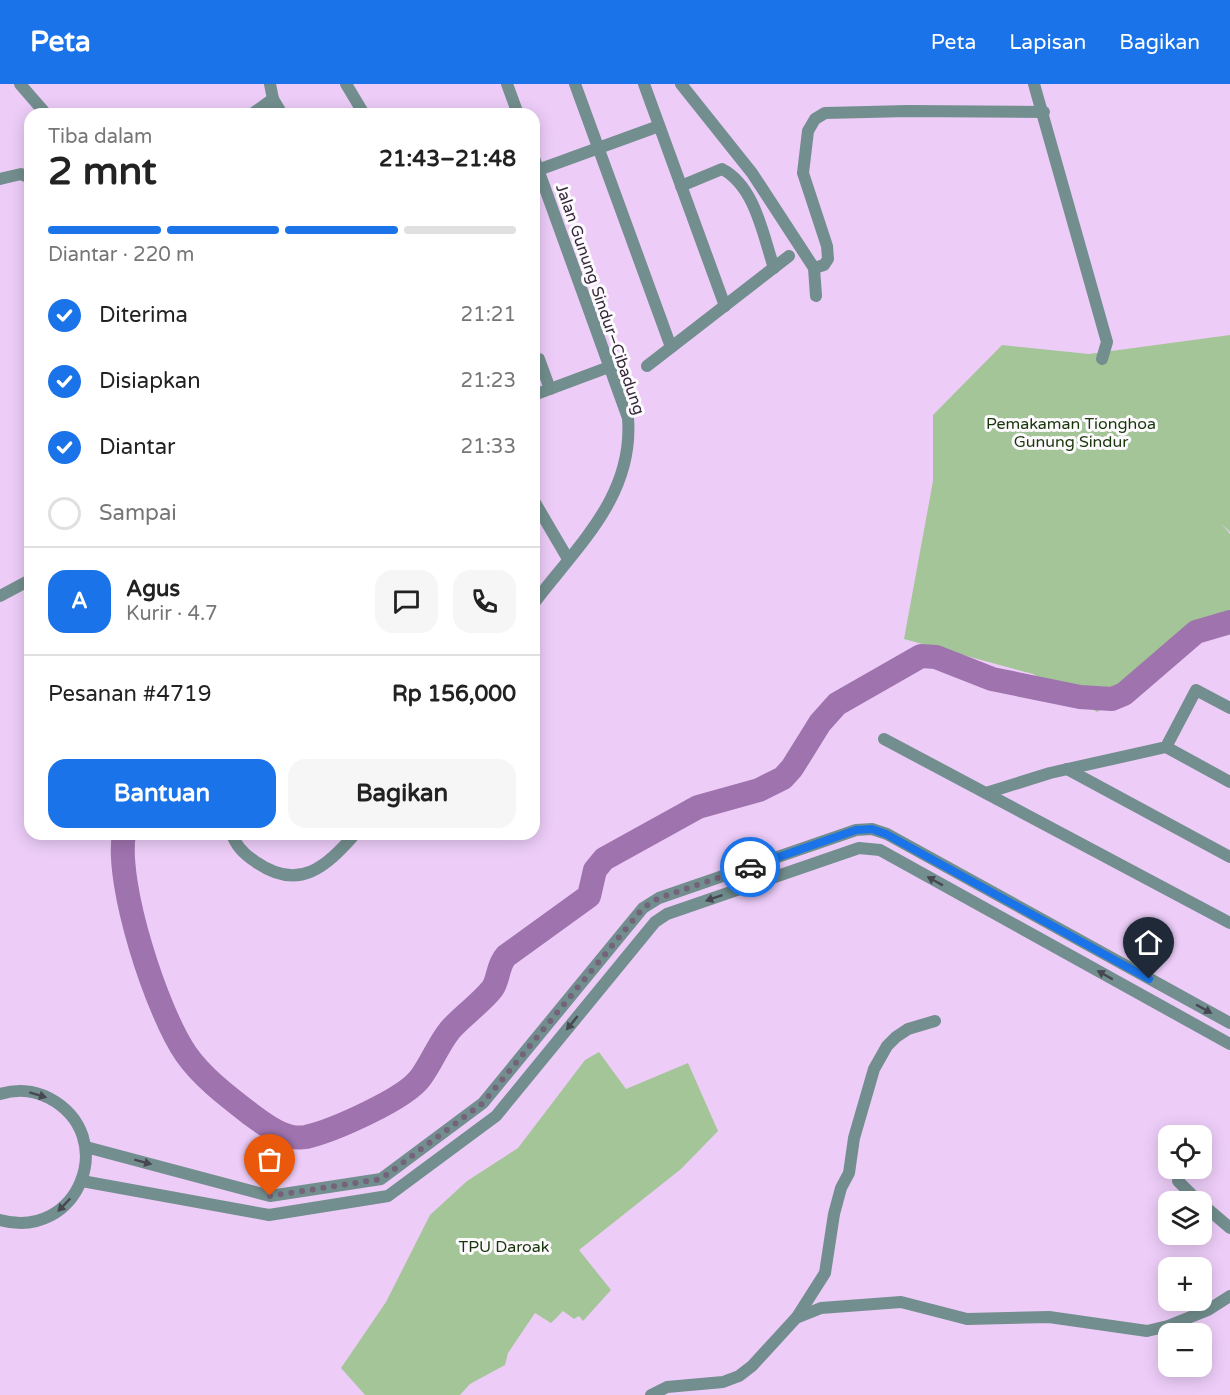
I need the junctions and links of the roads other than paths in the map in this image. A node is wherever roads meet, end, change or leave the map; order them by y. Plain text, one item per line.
1 (20, 84) edge
2 (270, 84) edge
3 (346, 84) edge
4 (507, 84) edge
5 (574, 84) edge
6 (644, 84) edge
7 (681, 84) edge
8 (1034, 84) edge
9 (273, 99) junction
10 (41, 108) edge
11 (260, 108) edge
12 (278, 108) edge
13 (360, 108) edge
14 (516, 108) edge
15 (1044, 112) junction
16 (659, 126) junction
17 (598, 148) junction
18 (540, 163) edge
19 (24, 175) edge
20 (540, 175) edge
21 (0, 179) edge
22 (681, 186) junction
23 (789, 256) dead end
24 (774, 268) junction
25 (814, 268) junction
26 (816, 296) dead end
27 (725, 306) junction
28 (671, 347) junction
29 (1102, 358) dead end
30 (540, 361) edge
31 (647, 366) dead end
32 (609, 367) junction
33 (550, 389) junction
34 (540, 393) edge
35 (540, 511) edge
36 (568, 558) junction
37 (24, 583) edge
38 (540, 595) edge
39 (0, 596) edge
40 (1230, 708) edge
41 (884, 739) dead end
42 (1166, 747) junction
43 (1067, 769) junction
44 (1230, 782) edge
45 (987, 793) junction
46 (235, 840) edge
47 (349, 840) edge
48 (1230, 857) edge
49 (1230, 923) edge
50 (935, 1021) dead end
51 (1230, 1023) edge
52 (1230, 1044) edge
53 (0, 1094) edge
54 (86, 1147) junction
55 (82, 1181) junction
56 (1178, 1181) dead end
57 (1188, 1191) edge
58 (1212, 1213) edge
59 (0, 1220) edge
60 (1230, 1228) edge
61 (1230, 1296) edge
62 (796, 1318) junction
63 (651, 1395) edge

1 - 10 street
2 - 9 street
3 - 13 street
4 - 14 street
5 - 17 street
6 - 16 street
7 - 25 street
8 - 15 street
9 - 11 street
9 - 12 street
15 - 25 street
15 - 29 street
16 - 17 street
16 - 22 street
17 - 18 street
17 - 28 street
19 - 21 street
20 - 32 street, Jalan Gunung Sindur–Cibadung
22 - 24 street
22 - 27 street
23 - 24 street
24 - 27 street
25 - 26 street
27 - 28 street
28 - 31 street
30 - 33 street
32 - 33 street
32 - 36 street, Jalan Gunung Sindur–Cibadung
33 - 34 street
35 - 36 street
36 - 38 street, Jalan Gunung Sindur–Cibadung
37 - 39 street
40 - 42 street
41 - 45 street
42 - 43 street
42 - 44 street
43 - 45 street
43 - 48 street
45 - 49 street
46 - 47 street
50 - 62 street
54 -> 51 street
52 -> 55 street
53 -> 54 street
54 - 55 street
55 -> 59 street
56 - 57 street
58 - 60 street
61 - 62 street
62 - 63 street

